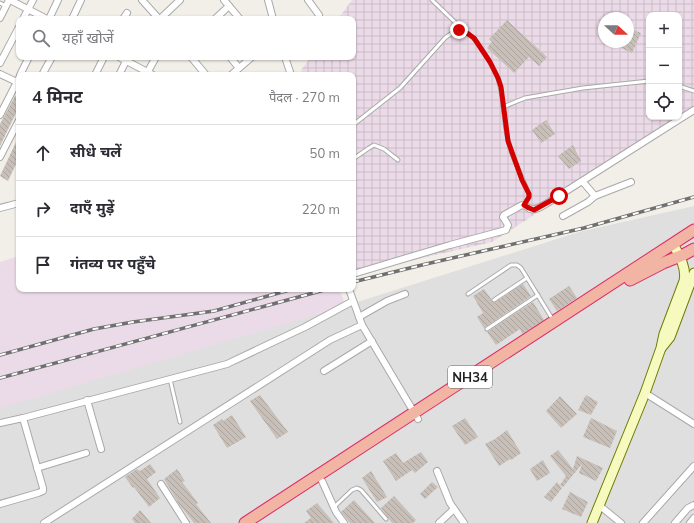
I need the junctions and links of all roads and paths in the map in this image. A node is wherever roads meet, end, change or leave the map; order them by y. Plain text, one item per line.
1 (33, 0) edge
2 (58, 0) edge
3 (81, 0) edge
4 (142, 0) edge
5 (180, 0) edge
6 (224, 0) edge
7 (268, 0) edge
8 (308, 0) edge
9 (432, 0) edge
10 (6, 2) edge
11 (229, 6) junction
12 (28, 9) junction
13 (24, 16) edge
14 (42, 16) edge
15 (50, 16) edge
16 (73, 16) edge
17 (156, 16) edge
18 (162, 16) edge
19 (218, 16) edge
20 (237, 16) edge
21 (272, 16) edge
22 (319, 16) edge
23 (0, 18) edge
24 (464, 31) junction
25 (16, 33) edge
26 (28, 60) edge
27 (50, 60) edge
28 (102, 60) edge
29 (155, 60) edge
30 (194, 60) edge
31 (232, 60) edge
32 (248, 60) edge
33 (286, 60) edge
34 (126, 61) joint
35 (0, 63) edge
36 (239, 68) junction
37 (22, 72) edge
38 (44, 72) edge
39 (96, 72) edge
40 (120, 72) edge
41 (145, 72) edge
42 (150, 72) edge
43 (204, 72) edge
44 (234, 72) edge
45 (290, 72) edge
46 (0, 74) edge
47 (16, 78) edge
48 (646, 81) edge
49 (16, 85) edge
50 (682, 87) edge
51 (694, 91) edge
52 (503, 108) junction
53 (694, 110) edge
54 (0, 115) edge
55 (356, 123) edge
56 (16, 126) edge
57 (0, 157) edge
58 (356, 157) edge
59 (398, 160) dead end
60 (583, 182) junction
61 (631, 182) dead end
62 (595, 196) junction
63 (16, 204) edge
64 (524, 205) junction
65 (0, 208) edge
66 (563, 216) dead end
67 (694, 230) edge
68 (673, 244) junction
69 (694, 249) edge
70 (679, 256) junction
71 (356, 273) edge
72 (694, 273) edge
73 (527, 278) junction
74 (350, 292) edge
75 (405, 294) dead end
76 (468, 294) dead end
77 (538, 295) junction
78 (494, 300) dead end
79 (353, 301) junction
80 (359, 317) junction
81 (554, 322) junction
82 (362, 325) junction
83 (487, 329) dead end
84 (372, 341) junction
85 (661, 348) junction
86 (324, 371) dead end
87 (170, 379) junction
88 (646, 393) junction
89 (88, 400) junction
90 (416, 416) junction
91 (24, 418) junction
92 (180, 422) dead end
93 (0, 423) edge
94 (694, 424) edge
95 (101, 449) dead end
96 (86, 453) dead end
97 (37, 468) junction
98 (693, 469) edge
99 (437, 471) dead end
100 (322, 481) junction
101 (161, 484) dead end
102 (0, 504) edge
103 (694, 505) edge
104 (600, 506) junction
105 (334, 507) junction
106 (454, 509) junction
107 (694, 518) edge
108 (386, 519) dead end
109 (44, 523) edge
110 (186, 523) edge
111 (245, 523) edge
112 (258, 523) edge
113 (344, 523) edge
114 (439, 523) edge
115 (464, 523) edge
116 (592, 523) edge
117 (621, 523) edge
118 (643, 523) edge
119 (675, 523) edge
120 (690, 523) edge

1 - 12 street
2 - 15 street
3 - 16 street
4 - 17 street
5 - 18 street
6 - 11 street
7 - 21 street
8 - 22 street
9 - 24 lane
10 - 12 street
10 - 23 street
11 - 19 street
11 - 20 street
12 - 13 street
12 - 14 street
24 - 52 lane
24 - 55 lane
25 - 35 street
26 - 37 street
27 - 38 street
28 - 39 street
29 - 42 street
30 - 43 street
31 - 36 street
32 - 36 street
33 - 45 street
34 - 40 street
34 - 41 street
36 - 44 street
46 - 47 street
48 - 52 lane
49 - 54 street
50 - 51 lane
52 - 64 lane
53 - 60 street
56 - 57 street
58 - 59 lane
60 - 62 street
60 - 64 street
61 - 62 street
62 - 66 street
63 - 65 street
64 - 71 street
67 - 68 highway, NH34
68 - 70 main road
68 - 81 highway, NH34
69 - 70 highway, NH34
70 - 85 main road
70 - 90 highway, NH34
72 - 85 main road
73 - 76 lane
73 - 77 lane
73 - 78 lane
74 - 79 street
75 - 80 street
77 - 81 lane
77 - 83 lane
79 - 80 street
79 - 87 street
80 - 82 street
81 - 90 highway, NH34
82 - 84 street
82 - 109 street
84 - 86 street
84 - 90 street
85 - 88 main road
87 - 89 street
87 - 92 lane
88 - 94 street
88 - 104 main road
89 - 91 street
89 - 95 street
90 - 100 highway, NH34
90 - 111 highway, NH34
91 - 93 street
91 - 97 street
96 - 97 street
97 - 102 street
98 - 118 street
99 - 106 street
100 - 105 street
100 - 112 highway, NH34
101 - 110 street
103 - 119 street
104 - 116 main road
104 - 117 street
105 - 108 lane
105 - 113 street
106 - 114 street
106 - 115 street
107 - 120 street

